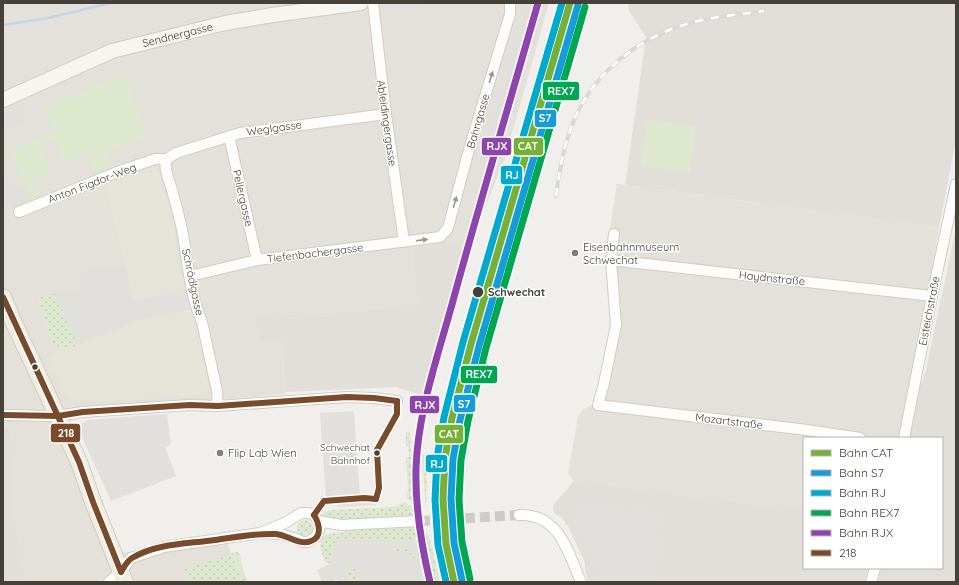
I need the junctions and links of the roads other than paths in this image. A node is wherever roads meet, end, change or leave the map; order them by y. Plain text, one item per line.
1 (362, 3) edge
2 (373, 3) edge
3 (510, 3) edge
4 (3, 100) edge
5 (386, 114) junction
6 (229, 136) junction
7 (167, 159) junction
8 (956, 184) edge
9 (19, 212) dead end
10 (614, 234) dead end
11 (440, 237) joint
12 (404, 242) junction
13 (257, 260) junction
14 (611, 260) junction
15 (190, 276) junction
16 (932, 296) junction
17 (3, 297) edge
18 (397, 401) dead end
19 (218, 406) junction
20 (3, 415) edge
21 (58, 416) junction
22 (853, 437) edge
23 (904, 437) edge
24 (518, 515) tunnel mouth
25 (293, 518) junction
26 (318, 521) junction
27 (420, 521) tunnel mouth
28 (341, 525) junction
29 (319, 532) junction
30 (260, 533) junction
31 (294, 538) junction
32 (875, 569) edge
33 (118, 579) edge
34 (581, 582) edge
35 (871, 582) edge

1 - 4 street, Sendnergasse
2 - 5 street, Ableidingergasse
11 -> 3 street, Bahngasse
5 - 6 street, Weglgasse
5 - 12 street, Ableidingergasse
6 - 7 street, Weglgasse
6 - 13 street, Pellergasse
7 - 9 street, Anton Figdor-Weg
7 - 15 street, Schrödlgasse
8 - 16 street, Eisteichstraße
10 - 14 street
12 -> 11 street, Tiefenbachergasse
12 - 13 street, Tiefenbachergasse
13 - 15 street, Tiefenbachergasse
14 - 16 street, Haydnstraße
14 - 22 street, Mozartstraße
15 - 19 street, Schrödlgasse
16 - 23 street, Eisteichstraße
17 - 21 main road
18 - 19 street
19 - 21 street
20 - 21 street
21 - 33 main road
24 - 34 street
25 - 26 street
25 - 30 street
25 - 31 street
26 - 28 street
26 - 29 street
27 - 28 street
28 - 29 street
29 - 31 street
30 - 31 street
30 - 33 street
32 - 35 street

